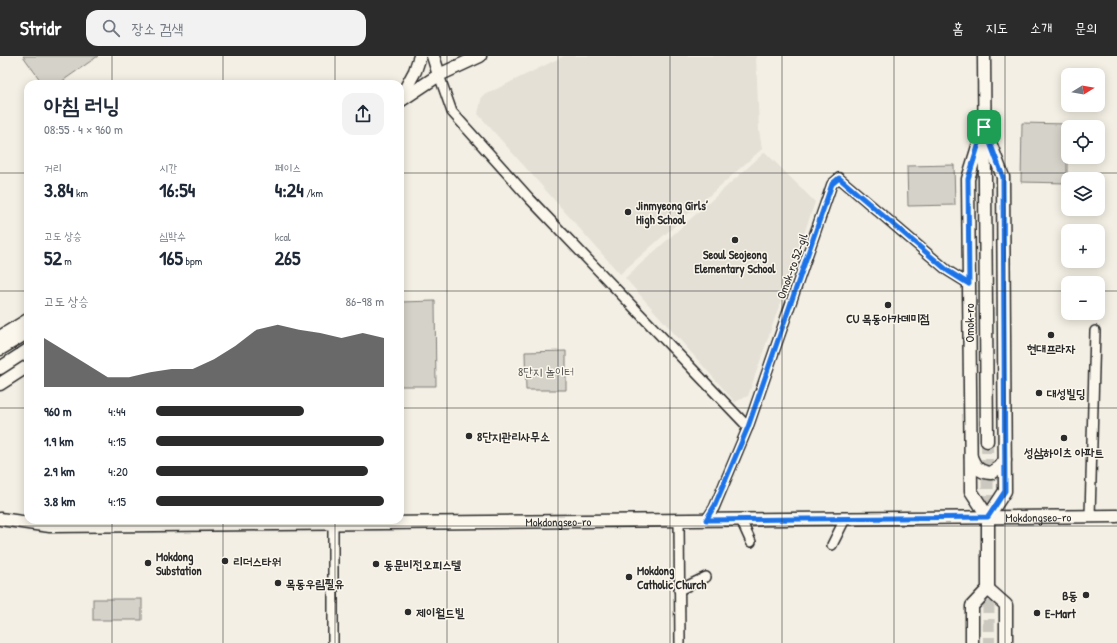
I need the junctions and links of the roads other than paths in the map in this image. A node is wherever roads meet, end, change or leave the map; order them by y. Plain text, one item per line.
1 (420, 56) edge
2 (433, 56) edge
3 (480, 56) edge
4 (984, 56) edge
5 (439, 75) junction
6 (404, 92) edge
7 (404, 97) edge
8 (984, 127) junction
9 (969, 284) junction
10 (24, 322) edge
11 (1095, 331) dead end
12 (24, 334) edge
13 (0, 337) edge
14 (0, 349) edge
15 (24, 353) edge
16 (0, 368) edge
17 (24, 369) edge
18 (0, 384) edge
19 (748, 427) junction
20 (987, 441) tunnel mouth
21 (970, 456) junction
22 (1005, 460) junction
23 (1090, 516) junction
24 (1117, 516) edge
25 (988, 517) junction
26 (0, 519) edge
27 (845, 519) junction
28 (706, 520) junction
29 (741, 520) junction
30 (678, 521) junction
31 (24, 522) edge
32 (404, 523) edge
33 (36, 524) edge
34 (333, 524) joint
35 (751, 542) dead end
36 (832, 545) dead end
37 (706, 577) dead end
38 (988, 589) junction
39 (679, 590) junction
40 (333, 643) edge
41 (680, 643) edge
42 (972, 643) edge
43 (1006, 643) edge

1 - 6 main road
2 - 5 main road
3 - 5 main road
4 - 8 main road, Omok-ro
5 - 7 main road
5 - 19 street
8 - 9 main road, Omok-ro
8 - 20 main road, Omok-ro
8 - 22 main road, Omok-ro
9 - 19 street, Omok-ro 52-gil
9 - 21 main road, Omok-ro
10 - 13 main road
11 - 23 street
12 - 14 main road
15 - 16 main road
17 - 18 main road
19 - 28 street, Omok-ro 52-gil
21 - 22 main road
21 - 25 main road, Omok-ro
22 - 25 main road, Omok-ro
23 - 24 main road, Mokdongseo-ro
23 - 25 main road, Mokdongseo-ro
25 - 27 main road, Mokdongseo-ro
25 - 38 main road
26 - 31 main road, Mokdongseo-ro
27 - 29 main road, Mokdongseo-ro
27 - 36 street
28 - 29 main road, Mokdongseo-ro
28 - 30 main road, Mokdongseo-ro
29 - 35 street
30 - 32 main road, Mokdongseo-ro
30 - 39 street
33 - 34 main road, Mokdongseo-ro
34 - 40 street
37 - 39 street
38 - 42 main road
38 - 43 main road
39 - 41 street

